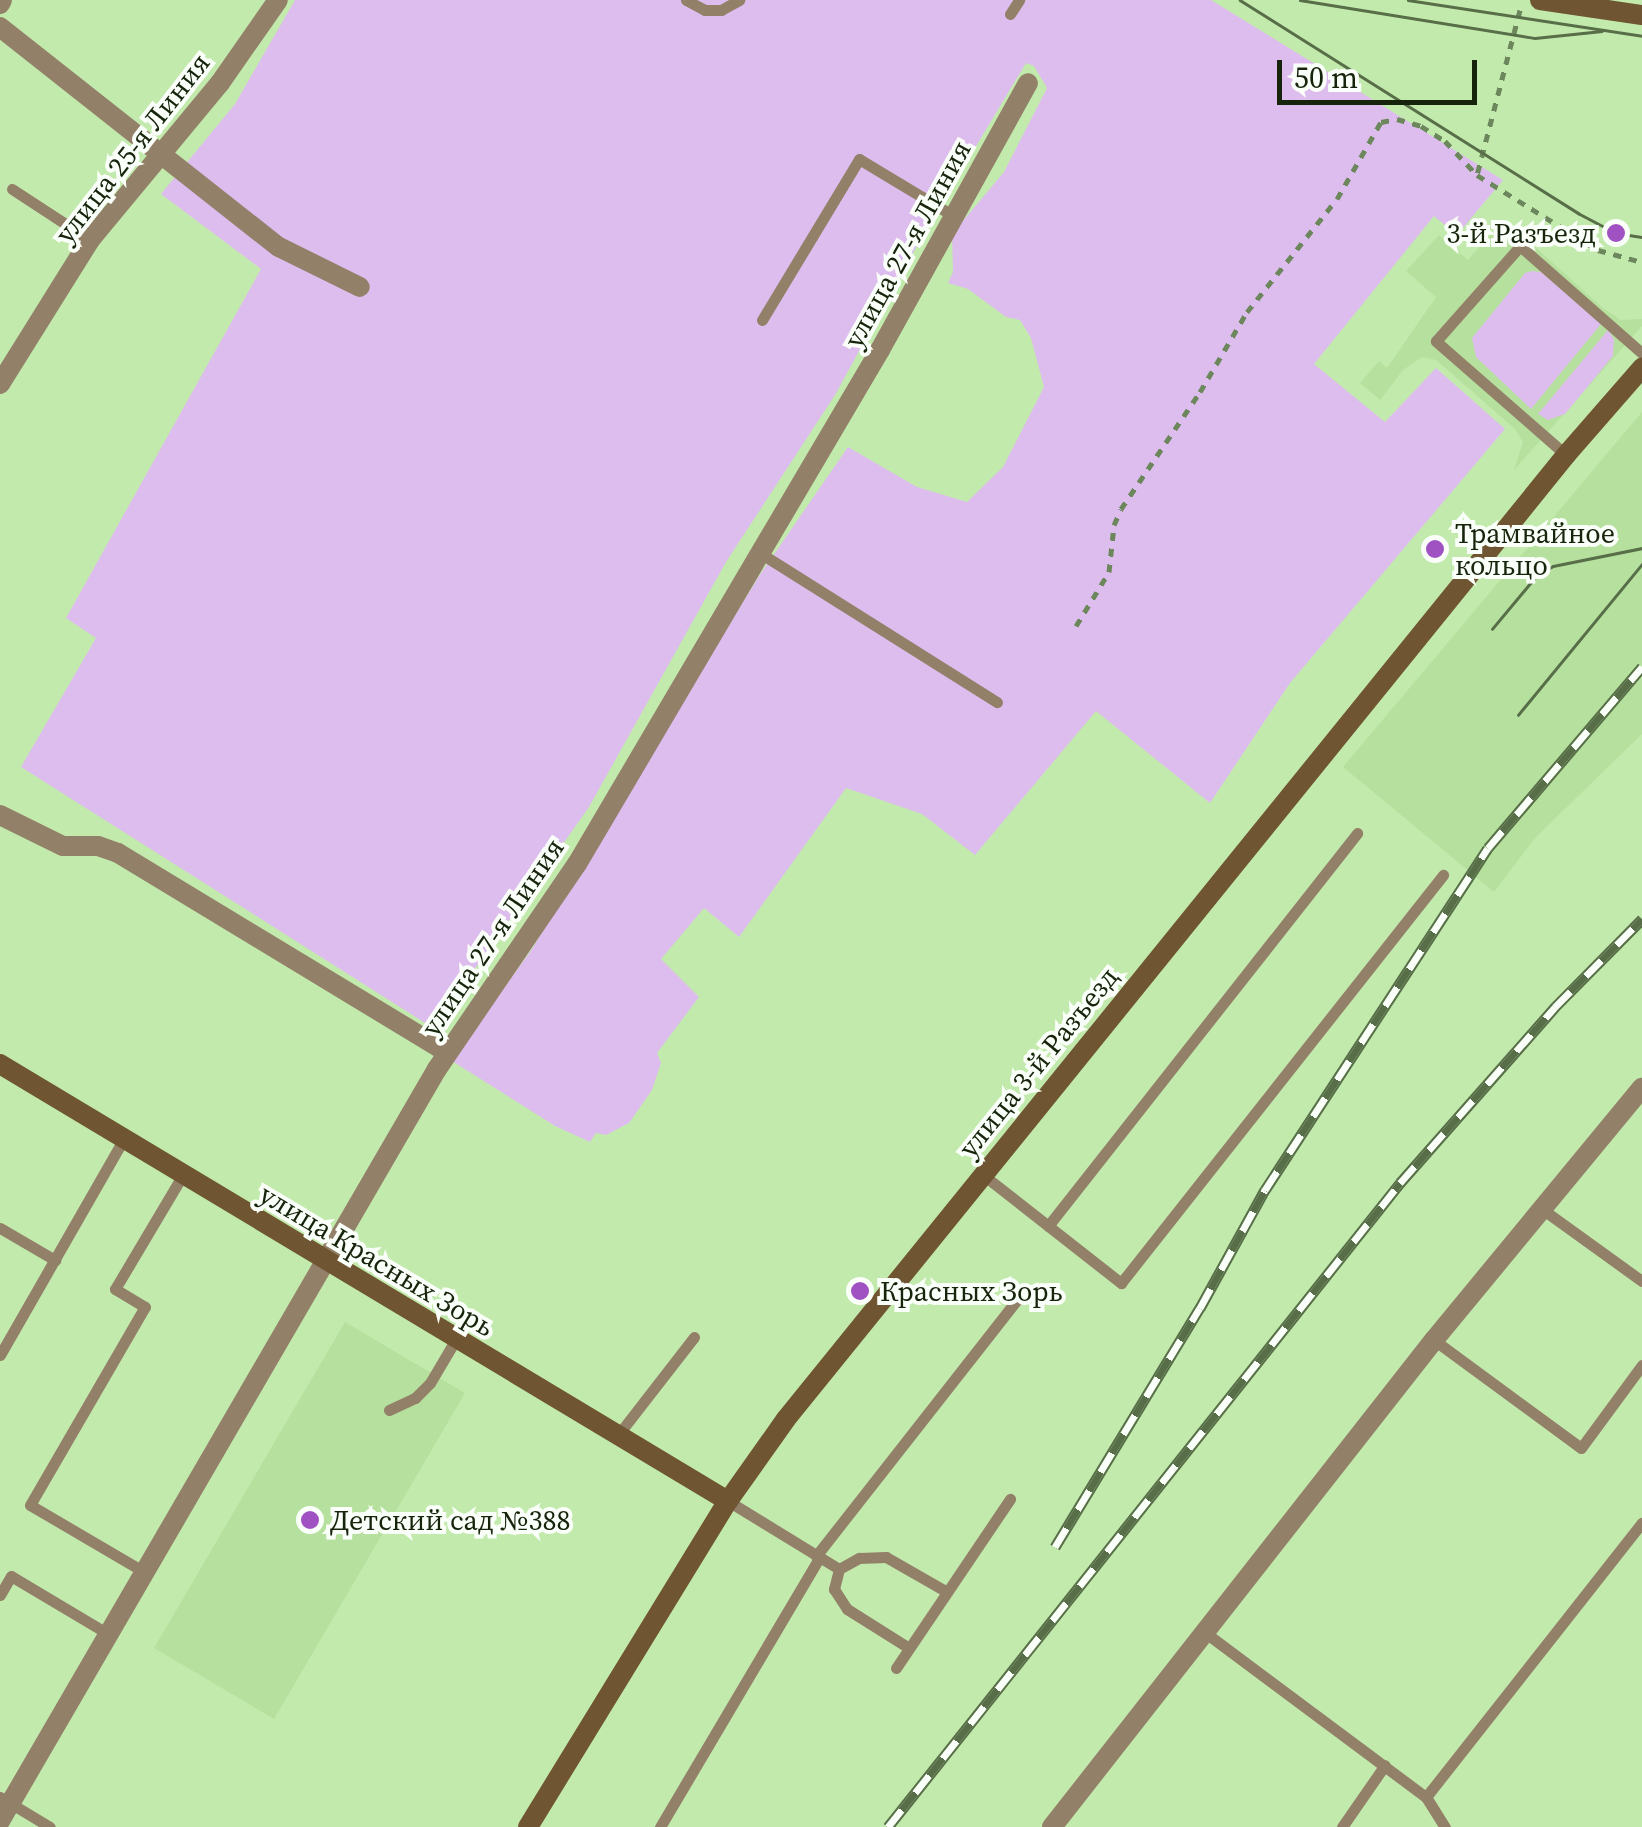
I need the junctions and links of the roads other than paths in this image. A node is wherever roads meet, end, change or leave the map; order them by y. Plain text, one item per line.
1 (278, 0) edge
2 (686, 0) edge
3 (740, 0) edge
4 (1019, 0) edge
5 (1538, 6) edge
6 (1010, 14) dead end
7 (1642, 15) edge
8 (0, 27) edge
9 (1028, 83) dead end
10 (162, 151) junction
11 (12, 190) dead end
12 (954, 216) junction
13 (90, 240) junction
14 (360, 287) dead end
15 (762, 320) dead end
16 (1642, 352) edge
17 (1642, 368) edge
18 (0, 384) edge
19 (1566, 454) junction
20 (760, 553) junction
21 (997, 702) dead end
22 (2, 815) edge
23 (1358, 834) dead end
24 (1443, 875) dead end
25 (447, 1052) junction
26 (0, 1064) edge
27 (1642, 1088) edge
28 (123, 1140) junction
29 (982, 1174) junction
30 (182, 1176) junction
31 (1542, 1209) junction
32 (1048, 1226) junction
33 (0, 1228) edge
34 (323, 1259) junction
35 (54, 1260) junction
36 (1642, 1281) edge
37 (1017, 1300) dead end
38 (694, 1337) dead end
39 (456, 1339) junction
40 (1434, 1340) junction
41 (0, 1355) edge
42 (1642, 1365) edge
43 (389, 1410) dead end
44 (618, 1435) junction
45 (1010, 1499) dead end
46 (728, 1500) junction
47 (1642, 1523) edge
48 (818, 1557) junction
49 (839, 1568) junction
50 (146, 1573) junction
51 (947, 1592) junction
52 (0, 1595) edge
53 (1203, 1631) junction
54 (110, 1634) junction
55 (909, 1648) junction
56 (896, 1668) dead end
57 (1384, 1766) junction
58 (1426, 1797) junction
59 (4, 1808) edge
60 (50, 1827) edge
61 (528, 1827) edge
62 (660, 1827) edge
63 (1052, 1827) edge
64 (1342, 1827) edge
65 (1445, 1827) edge

1 - 10 street, улица 25-я Линия
2 - 3 lane
4 - 6 lane
5 - 7 main road
8 - 10 street
9 - 12 street, улица 27-я Линия
10 - 13 street, улица 25-я Линия
10 - 14 street
11 - 13 lane
12 - 15 lane
12 - 20 street, улица 27-я Линия
13 - 18 street, улица 25-я Линия
16 - 19 lane
17 - 19 main road, улица 3-й Разъезд
19 - 29 main road, улица 3-й Разъезд
20 - 21 lane
20 - 25 street, улица 27-я Линия
22 - 25 street
23 - 32 lane
24 - 32 lane
25 - 34 street, улица 27-я Линия
26 - 28 main road, улица Красных Зорь
27 - 31 street
28 - 30 main road, улица Красных Зорь
28 - 35 lane
29 - 32 lane
29 - 46 main road, улица 3-й Разъезд
30 - 34 main road, улица Красных Зорь
30 - 50 lane
31 - 36 lane
31 - 40 street
33 - 35 lane
34 - 39 main road, улица Красных Зорь
34 - 50 street, улица 27-я Линия
35 - 41 lane
37 - 48 lane
38 - 44 lane
39 - 43 lane
39 - 44 main road, улица Красных Зорь
40 - 42 lane
40 - 53 street
44 - 46 main road, улица Красных Зорь
45 - 51 lane
46 - 48 lane
46 - 61 main road, улица 3-й Разъезд
47 - 58 lane
48 - 49 lane
48 - 62 lane
49 - 51 lane
49 - 55 lane
50 - 54 street, улица 27-я Линия
51 - 55 lane
52 - 54 lane
53 - 57 lane
53 - 63 street
54 - 59 street, улица 27-я Линия
55 - 56 lane
57 - 58 lane
57 - 64 lane
58 - 65 lane
59 - 60 lane

